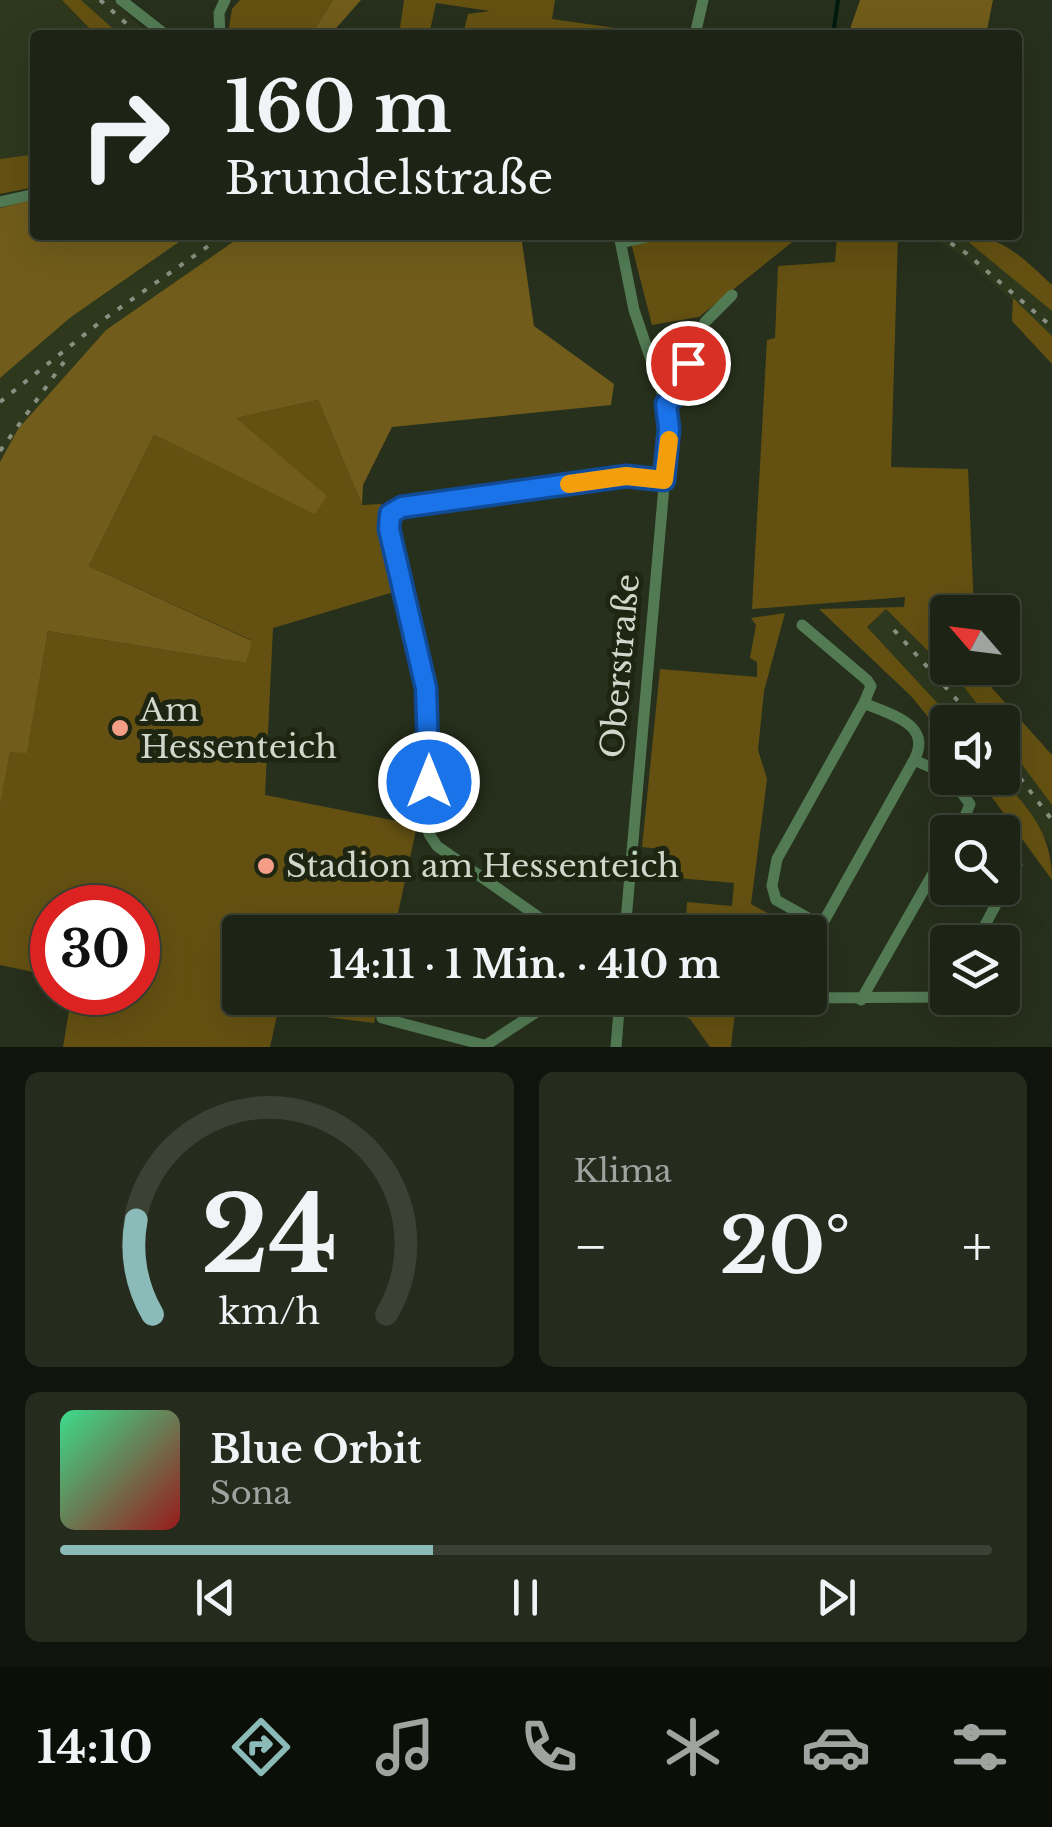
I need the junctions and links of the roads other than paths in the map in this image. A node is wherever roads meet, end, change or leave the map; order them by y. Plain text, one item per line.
1 (121, 0) edge
2 (225, 0) edge
3 (703, 0) edge
4 (160, 30) edge
5 (220, 30) edge
6 (696, 30) edge
7 (30, 195) edge
8 (0, 202) edge
9 (620, 240) edge
10 (732, 295) dead end
11 (666, 404) junction
12 (664, 480) junction
13 (802, 625) dead end
14 (864, 703) junction
15 (914, 760) junction
16 (930, 767) edge
17 (930, 879) edge
18 (536, 915) edge
19 (626, 915) edge
20 (803, 915) edge
21 (827, 915) edge
22 (930, 997) edge
23 (827, 999) edge
24 (861, 1000) junction
25 (531, 1015) edge
26 (619, 1015) edge
27 (382, 1018) dead end
28 (483, 1046) edge
29 (616, 1047) edge

1 - 4 street
2 - 5 street
3 - 6 street
7 - 8 street
9 - 11 street, Oberstraße
10 - 11 street, Oberstraße
11 - 12 street, Oberstraße
12 - 18 street
12 - 19 street, Oberstraße
13 - 14 street
14 - 15 street
14 - 20 street
15 - 16 street
15 - 21 street
17 - 24 street
22 - 24 street
23 - 24 street
25 - 28 street
26 - 29 street
27 - 28 street

